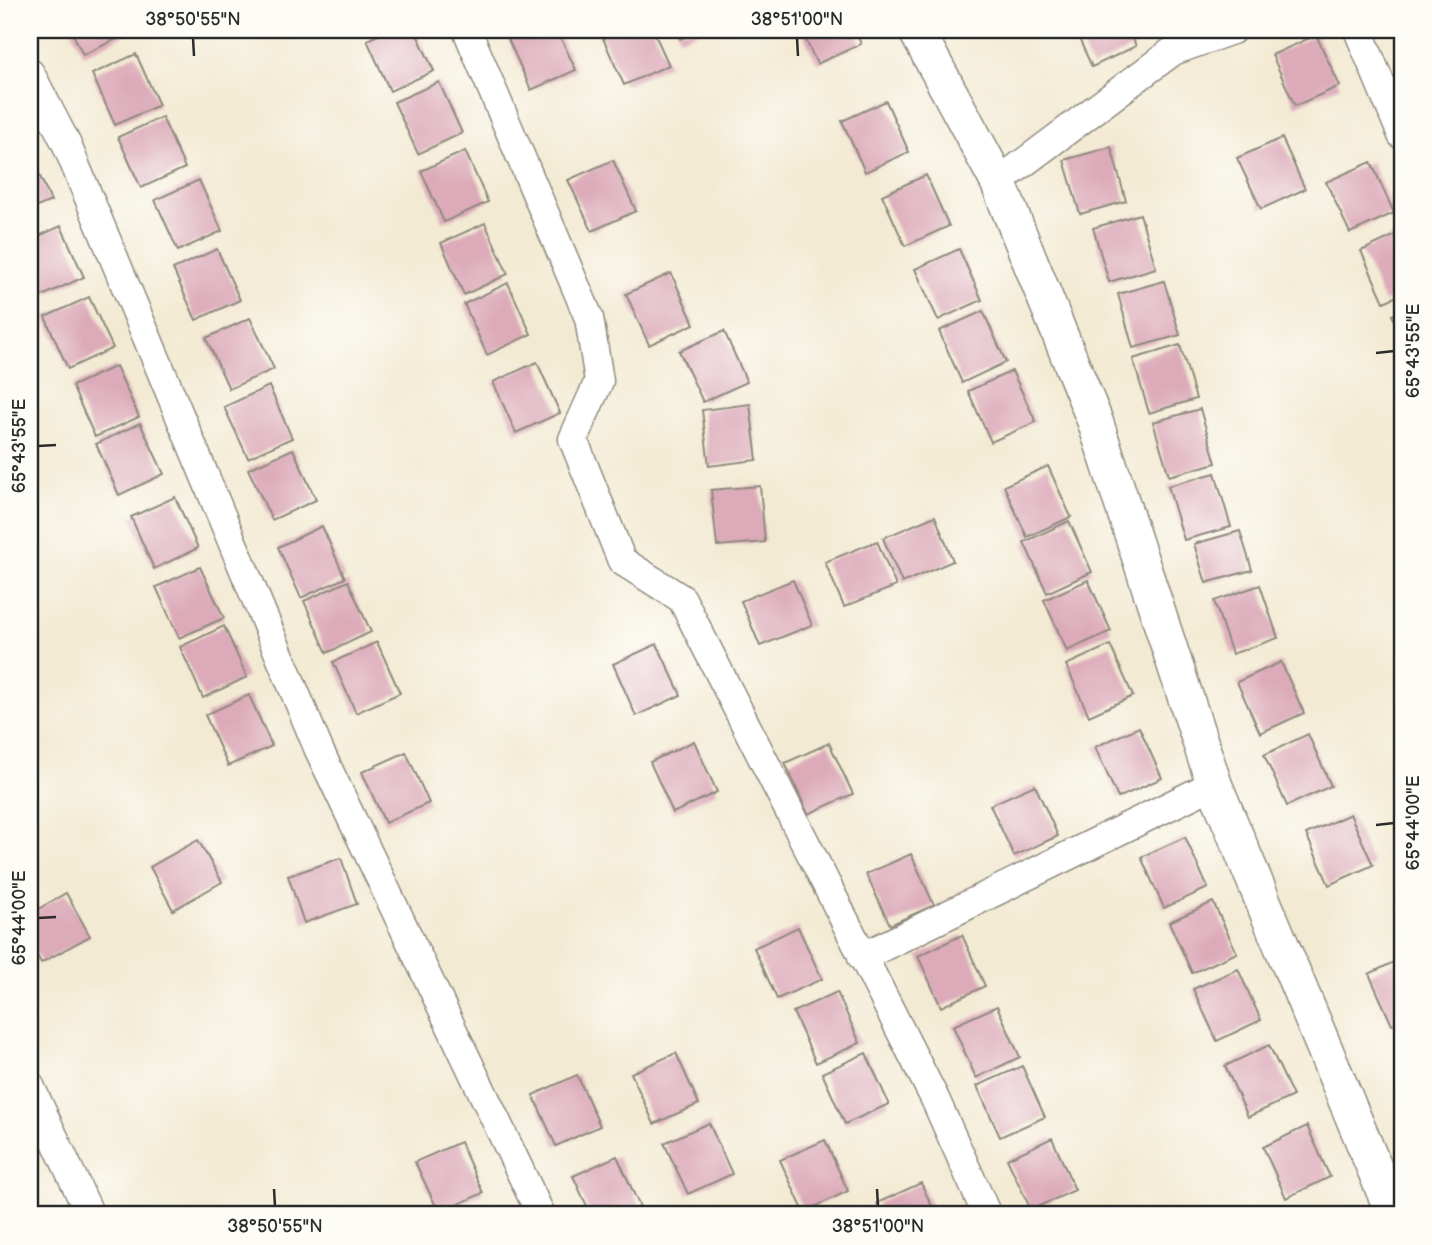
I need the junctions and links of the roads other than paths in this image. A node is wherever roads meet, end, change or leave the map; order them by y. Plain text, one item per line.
1 (467, 30) edge
2 (916, 30) edge
3 (1232, 30) edge
4 (1358, 30) edge
5 (1169, 40) edge
6 (30, 72) edge
7 (1402, 135) edge
8 (998, 181) junction
9 (1214, 784) junction
10 (862, 957) junction
11 (30, 1086) edge
12 (1394, 1202) edge
13 (90, 1215) edge
14 (541, 1215) edge
15 (988, 1215) edge

1 - 10 street
2 - 8 street
3 - 5 street
4 - 7 street
5 - 8 street
6 - 14 street
8 - 9 street
9 - 10 street
9 - 12 street
10 - 15 street
11 - 13 street

